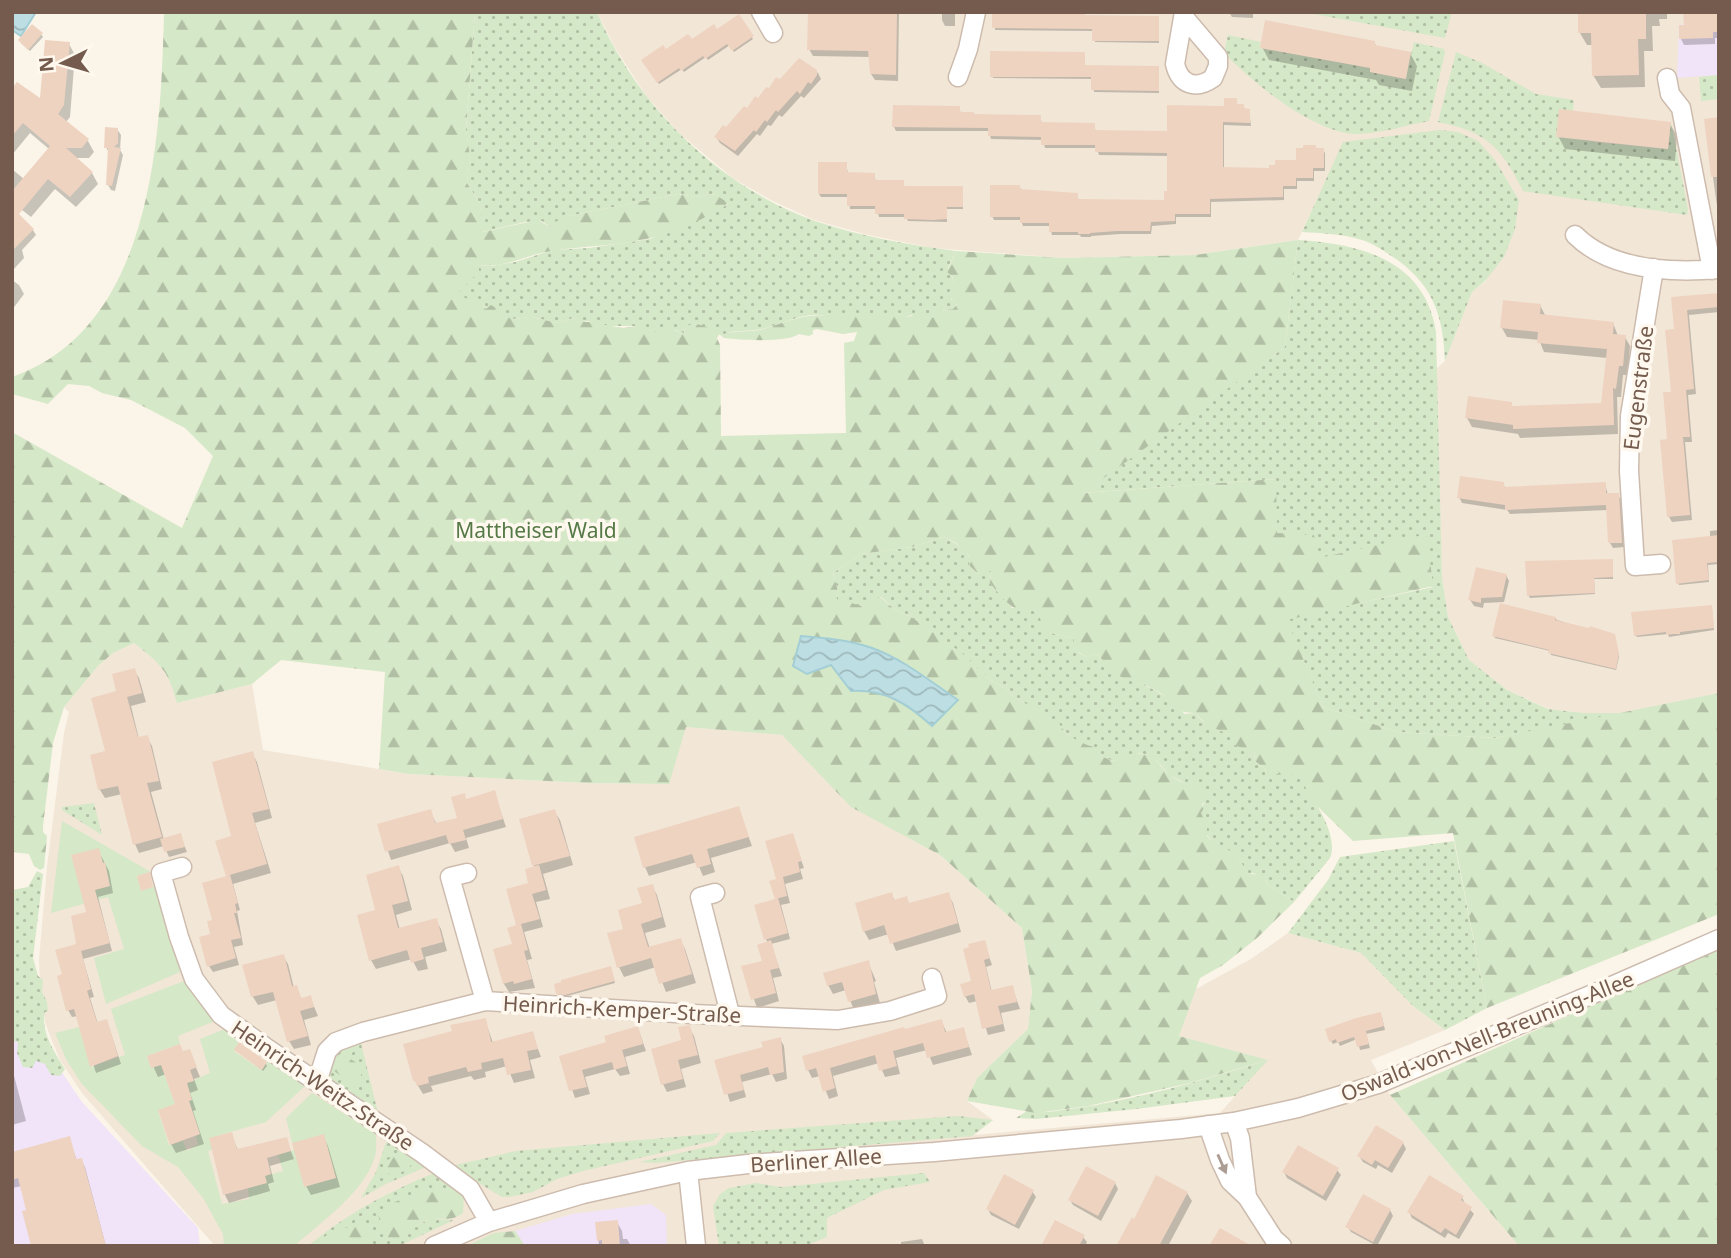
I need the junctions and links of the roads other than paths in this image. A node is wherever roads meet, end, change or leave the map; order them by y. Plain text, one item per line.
1 (761, 12) edge
2 (976, 12) edge
3 (773, 33) dead end
4 (958, 77) dead end
5 (1667, 78) dead end
6 (1575, 235) dead end
7 (1654, 268) junction
8 (1715, 270) edge
9 (1661, 564) dead end
10 (182, 867) dead end
11 (467, 873) dead end
12 (715, 893) dead end
13 (1719, 939) edge
14 (932, 978) dead end
15 (485, 1001) junction
16 (730, 1014) junction
17 (317, 1082) junction
18 (1234, 1122) junction
19 (1208, 1125) junction
20 (688, 1171) junction
21 (1247, 1197) junction
22 (489, 1222) junction
23 (434, 1246) edge
24 (696, 1246) edge
25 (1282, 1246) edge

1 - 3 street
2 - 4 street
5 - 8 street
6 - 7 street
7 - 8 street
7 - 9 street, Eugenstraße
10 - 17 street, Heinrich-Weitz-Straße
11 - 15 street
12 - 16 street
13 - 18 street, Oswald-von-Nell-Breuning-Allee
14 - 16 street, Heinrich-Kemper-Straße
15 - 16 street, Heinrich-Kemper-Straße
15 - 17 street, Heinrich-Kemper-Straße
17 - 22 street, Heinrich-Weitz-Straße
18 - 19 street, Oswald-von-Nell-Breuning-Allee
18 - 21 street
19 - 20 street, Berliner Allee
19 -> 21 street
20 - 22 street, Berliner Allee
20 - 24 street
21 - 25 street
22 - 23 street, Berliner Allee

